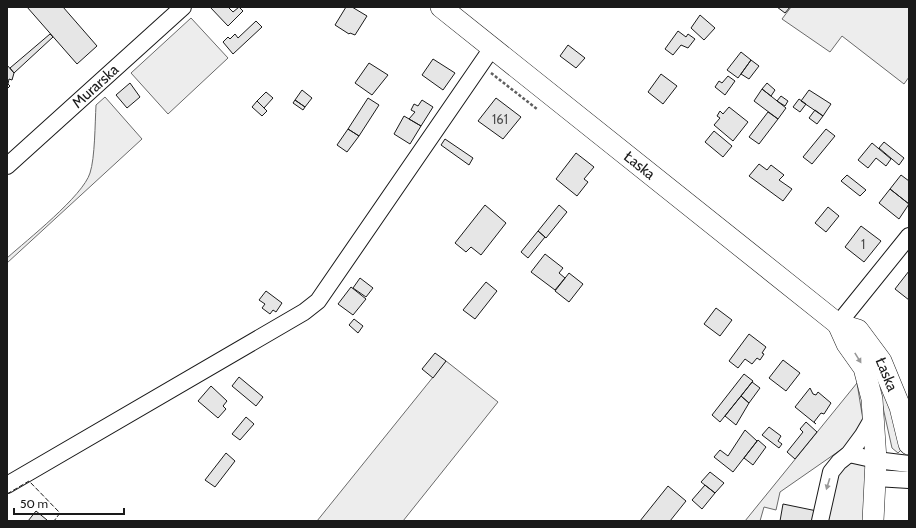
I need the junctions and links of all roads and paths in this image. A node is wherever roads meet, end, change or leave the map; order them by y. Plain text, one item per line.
1 (183, 7) edge
2 (441, 7) edge
3 (492, 48) junction
4 (495, 76) dead end
5 (537, 109) dead end
6 (7, 166) edge
7 (909, 236) edge
8 (838, 324) junction
9 (874, 416) junction
10 (909, 444) edge
11 (849, 454) junction
12 (909, 464) edge
13 (876, 469) junction
14 (909, 480) edge
15 (7, 485) edge
16 (820, 521) edge
17 (873, 521) edge

1 - 6 street, Murarska
2 - 3 main road, Łaska
3 - 8 main road, Łaska
3 - 15 street
4 - 5 path
7 - 8 street
8 -> 9 main road, Łaska
8 - 10 main road, Łaska
9 - 11 street
9 - 13 main road, Łaska
11 - 13 street
11 -> 16 street
12 - 13 street
13 - 14 street
13 - 17 main road, Łaska

